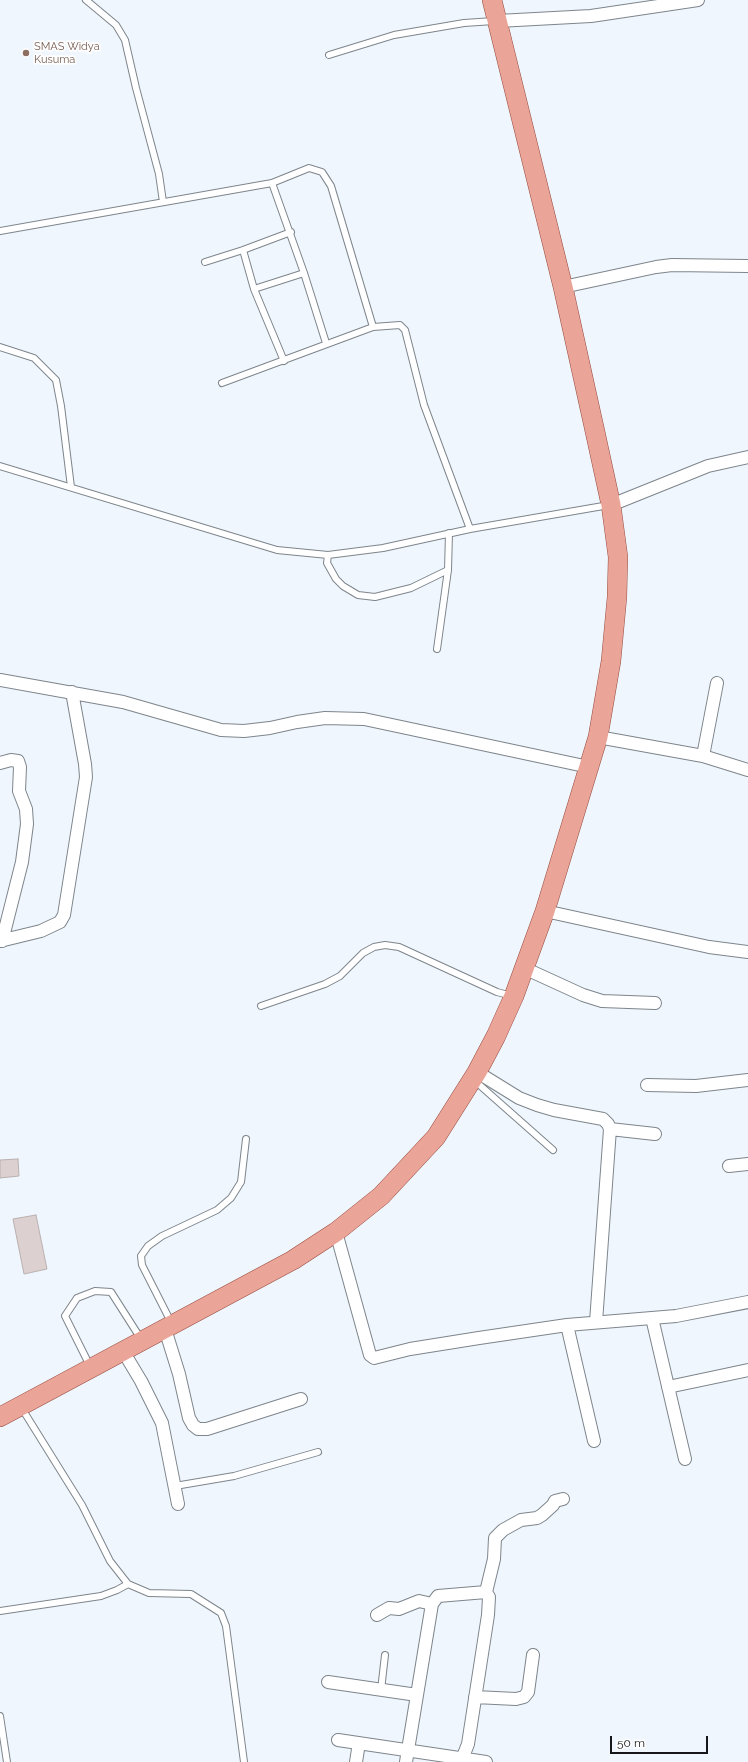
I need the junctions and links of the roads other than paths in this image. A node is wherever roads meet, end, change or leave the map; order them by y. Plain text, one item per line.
1 (86, 0) edge
2 (492, 0) edge
3 (698, 0) edge
4 (498, 21) junction
5 (329, 56) dead end
6 (272, 182) junction
7 (163, 202) junction
8 (0, 231) edge
9 (291, 232) junction
10 (243, 250) junction
11 (205, 262) dead end
12 (748, 266) edge
13 (304, 273) junction
14 (562, 287) junction
15 (254, 289) junction
16 (373, 327) junction
17 (326, 343) junction
18 (0, 347) edge
19 (284, 361) junction
20 (222, 383) dead end
21 (748, 458) edge
22 (0, 466) edge
23 (71, 487) junction
24 (611, 505) junction
25 (470, 529) junction
26 (449, 533) junction
27 (328, 555) junction
28 (448, 570) junction
29 (438, 648) dead end
30 (0, 680) edge
31 (718, 683) dead end
32 (72, 692) junction
33 (598, 737) junction
34 (703, 756) junction
35 (0, 763) edge
36 (589, 767) junction
37 (748, 770) edge
38 (545, 911) junction
39 (1, 941) edge
40 (748, 952) edge
41 (524, 968) junction
42 (514, 996) junction
43 (655, 1003) dead end
44 (261, 1006) dead end
45 (475, 1075) junction
46 (748, 1080) edge
47 (647, 1085) dead end
48 (610, 1129) junction
49 (655, 1134) dead end
50 (246, 1139) dead end
51 (553, 1150) dead end
52 (748, 1164) edge
53 (729, 1166) dead end
54 (336, 1232) junction
55 (748, 1302) edge
56 (652, 1318) junction
57 (596, 1322) junction
58 (567, 1325) junction
59 (169, 1328) junction
60 (141, 1340) junction
61 (123, 1351) junction
62 (90, 1367) junction
63 (748, 1370) edge
64 (668, 1387) junction
65 (301, 1399) dead end
66 (20, 1405) junction
67 (0, 1417) edge
68 (594, 1441) dead end
69 (318, 1452) dead end
70 (685, 1459) dead end
71 (175, 1486) junction
72 (563, 1500) dead end
73 (178, 1504) dead end
74 (128, 1584) junction
75 (486, 1592) junction
76 (432, 1604) junction
77 (0, 1611) edge
78 (377, 1615) dead end
79 (385, 1655) dead end
80 (533, 1655) dead end
81 (328, 1682) dead end
82 (381, 1690) junction
83 (417, 1695) junction
84 (475, 1697) junction
85 (0, 1716) edge
86 (338, 1740) dead end
87 (359, 1743) junction
88 (407, 1756) edge
89 (467, 1761) edge
90 (7, 1762) edge
91 (244, 1762) edge
92 (356, 1762) edge
93 (486, 1762) edge

1 - 7 lane
2 - 4 main road
3 - 4 street
4 - 5 lane
4 - 14 main road
6 - 7 lane
6 - 9 lane
6 - 16 lane
7 - 8 lane
9 - 10 lane
9 - 13 lane
10 - 11 lane
10 - 15 lane
12 - 14 street
13 - 15 lane
13 - 17 lane
14 - 24 main road
15 - 19 lane
16 - 17 lane
16 - 25 lane
17 - 19 lane
18 - 23 lane
19 - 20 lane
21 - 24 street
22 - 23 lane
23 - 27 lane
24 - 25 lane
24 - 33 main road
25 - 26 lane
26 - 27 lane
26 - 28 lane
27 - 28 lane
28 - 29 lane
30 - 32 street
31 - 34 street
32 - 36 street
32 - 39 street
33 - 34 street
33 - 36 main road
34 - 37 street
35 - 39 street
36 - 38 main road
38 - 40 street
38 - 41 main road
41 - 42 main road
41 - 43 street
42 - 44 lane
42 - 45 main road
45 - 48 street
45 - 51 lane
45 - 54 main road
46 - 47 street
48 - 49 street
48 - 57 street
50 - 59 lane
52 - 53 street
54 - 58 street
54 - 59 main road
55 - 56 street
56 - 57 street
56 - 64 street
57 - 58 street
58 - 68 street
59 - 60 main road
59 - 65 street
60 - 61 main road
60 - 62 lane
61 - 62 main road
61 - 71 street
62 - 66 main road
63 - 64 street
64 - 70 street
66 - 67 main road
66 - 74 lane
69 - 71 lane
71 - 73 street
72 - 75 street
74 - 77 lane
74 - 91 lane
75 - 76 street
75 - 84 street
76 - 78 street
76 - 83 street
79 - 82 lane
80 - 84 street
81 - 82 street
82 - 83 street
83 - 88 street
84 - 89 street
85 - 90 lane
86 - 87 street
87 - 88 street
87 - 92 street
88 - 89 street
89 - 93 street

